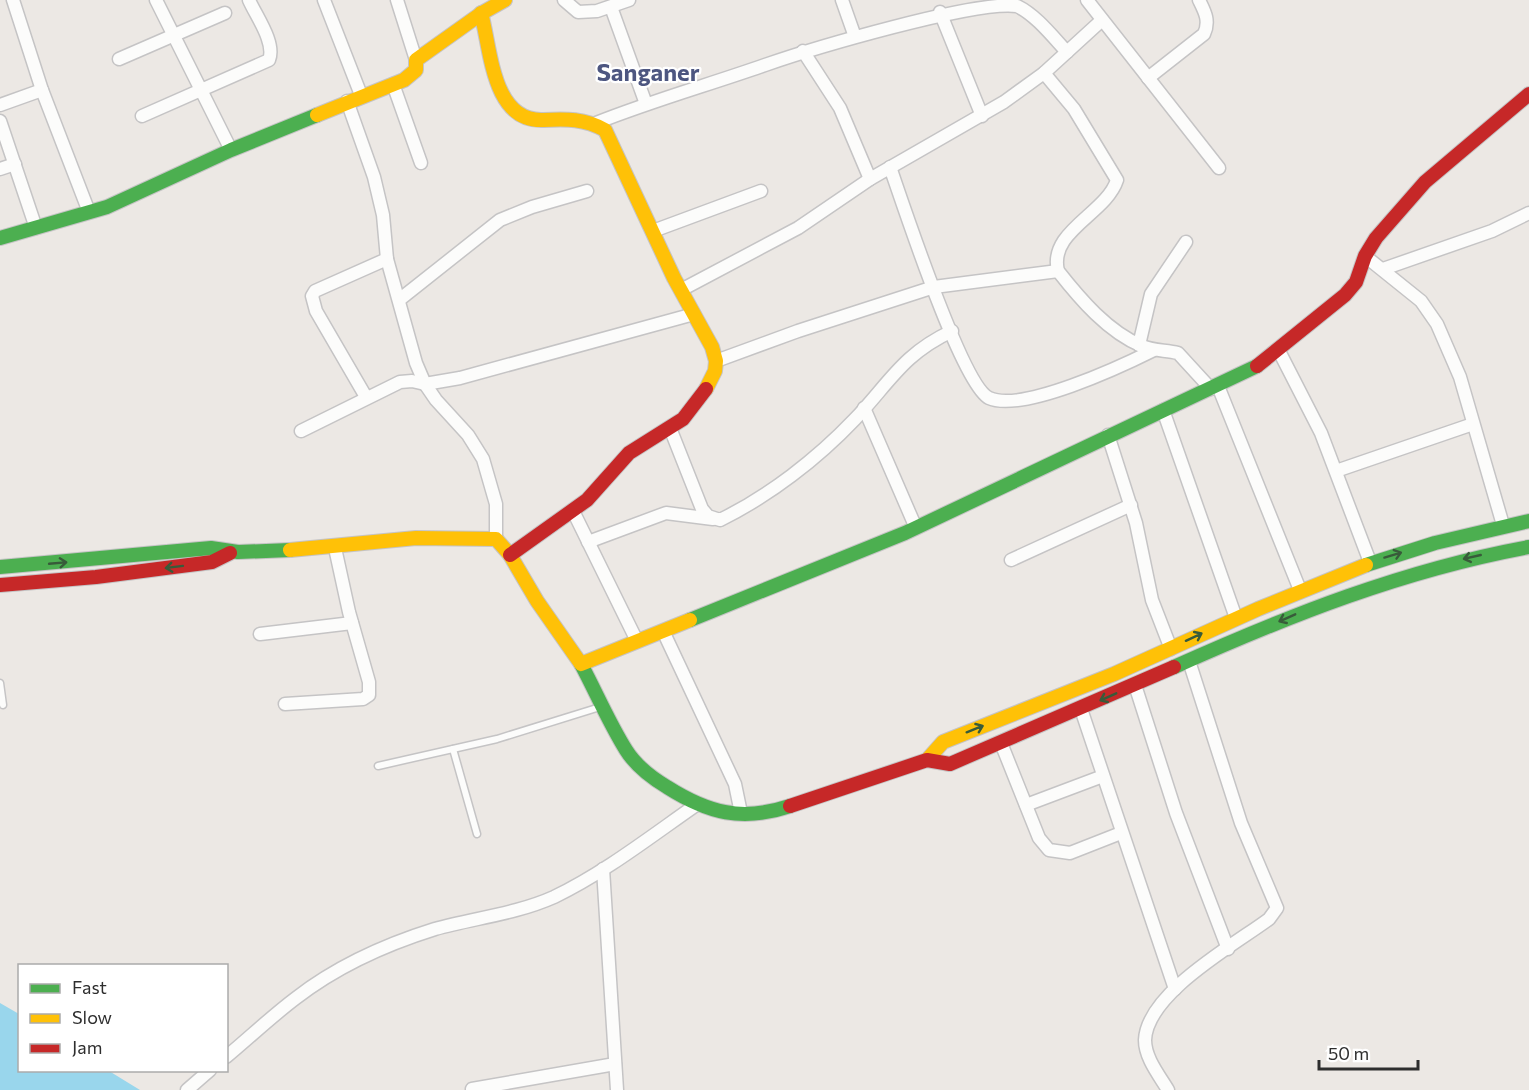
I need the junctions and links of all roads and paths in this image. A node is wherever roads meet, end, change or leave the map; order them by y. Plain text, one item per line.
1 (13, 0) edge
2 (156, 0) edge
3 (249, 0) edge
4 (324, 0) edge
5 (397, 0) edge
6 (505, 0) edge
7 (564, 0) edge
8 (629, 0) edge
9 (842, 0) edge
10 (1087, 0) edge
11 (1199, 0) edge
12 (611, 7) junction
13 (940, 12) junction
14 (225, 13) dead end
15 (481, 13) junction
16 (1102, 20) junction
17 (854, 34) junction
18 (174, 35) junction
19 (803, 51) junction
20 (1067, 52) junction
21 (119, 59) dead end
22 (416, 60) junction
23 (1044, 73) junction
24 (1148, 78) junction
25 (393, 84) junction
26 (42, 90) junction
27 (201, 90) junction
28 (1529, 94) edge
29 (361, 95) junction
30 (347, 101) junction
31 (646, 104) junction
32 (0, 105) edge
33 (142, 116) dead end
34 (982, 116) junction
35 (0, 122) edge
36 (596, 123) junction
37 (231, 150) junction
38 (421, 163) dead end
39 (15, 164) junction
40 (890, 167) junction
41 (1219, 168) dead end
42 (0, 169) edge
43 (870, 179) junction
44 (587, 191) dead end
45 (761, 191) dead end
46 (89, 212) junction
47 (1529, 213) edge
48 (36, 228) junction
49 (653, 231) junction
50 (0, 238) edge
51 (1186, 242) dead end
52 (1365, 256) junction
53 (387, 260) junction
54 (1383, 269) junction
55 (1058, 271) junction
56 (934, 287) junction
57 (681, 290) junction
58 (399, 300) junction
59 (694, 315) junction
60 (952, 331) junction
61 (1139, 345) junction
62 (1154, 350) junction
63 (1279, 351) junction
64 (716, 361) junction
65 (425, 384) junction
66 (1214, 388) junction
67 (366, 397) junction
68 (864, 408) junction
69 (1163, 410) junction
70 (1473, 424) junction
71 (670, 428) junction
72 (301, 430) dead end
73 (1108, 435) junction
74 (1336, 471) junction
75 (1131, 505) junction
76 (573, 511) junction
77 (715, 520) junction
78 (1529, 520) edge
79 (1503, 525) junction
80 (916, 528) junction
81 (496, 539) junction
82 (588, 542) junction
83 (1529, 547) edge
84 (335, 548) junction
85 (230, 553) junction
86 (510, 555) junction
87 (1011, 560) dead end
88 (1370, 562) junction
89 (0, 567) edge
90 (0, 585) edge
91 (1300, 590) junction
92 (1236, 618) junction
93 (352, 622) junction
94 (663, 631) junction
95 (260, 634) dead end
96 (637, 641) junction
97 (1171, 649) junction
98 (1189, 661) junction
99 (580, 664) junction
100 (0, 683) edge
101 (1135, 685) junction
102 (3, 705) dead end
103 (285, 705) dead end
104 (603, 706) junction
105 (1081, 709) junction
106 (1000, 743) junction
107 (453, 749) junction
108 (927, 759) junction
109 (378, 766) dead end
110 (1103, 776) junction
111 (696, 805) junction
112 (1026, 806) junction
113 (741, 813) junction
114 (1122, 833) junction
115 (477, 834) dead end
116 (603, 869) junction
117 (1228, 949) junction
118 (1175, 989) junction
119 (228, 1055) edge
120 (615, 1064) junction
121 (209, 1072) edge
122 (472, 1089) edge
123 (188, 1090) edge
124 (617, 1090) edge
125 (1168, 1090) edge

1 - 26 street
2 - 18 street
3 - 27 street
4 - 29 street
5 - 22 street
6 - 15 street
7 - 12 street
8 - 12 street
9 - 17 street
10 - 16 street
11 - 24 street
12 - 31 street
13 - 17 street
13 - 20 street
13 - 34 street
14 - 18 street
15 - 22 street
15 - 36 street
16 - 20 street
16 - 24 street
17 - 19 street
18 - 21 street
18 - 27 street
19 - 31 street
19 - 43 street
20 - 23 street
22 - 25 street
23 - 34 street
23 - 55 street
24 - 41 street
25 - 29 street
25 - 38 street
26 - 32 street
26 - 46 street
27 - 33 street
27 - 37 street
28 - 52 street
29 - 30 street
30 - 37 street
30 - 53 street
31 - 36 street
34 - 40 street
35 - 39 street
36 - 49 street
37 - 46 street
39 - 42 street
39 - 48 street
40 - 43 street
40 - 56 street
43 - 57 street
44 - 58 street
45 - 49 street
46 - 48 street
47 - 54 street
48 - 50 street
49 - 57 street
51 - 61 street
52 - 54 street
52 - 63 street
53 - 58 street
53 - 67 street
54 - 70 street
55 - 56 street
55 - 61 street
56 - 60 street
56 - 64 street
57 - 59 street
58 - 65 street
59 - 64 street
59 - 65 street
60 - 62 street
60 - 68 street
61 - 62 street
62 - 66 street
63 - 66 street
63 - 74 street
64 - 71 street
65 - 67 street
65 - 81 street
66 - 69 street
66 - 91 street
67 - 72 street
68 - 77 street
68 - 80 street
69 - 73 street
69 - 92 street
70 - 74 street
70 - 79 street
71 - 76 street
71 - 77 street
73 - 75 street
73 - 80 street
74 - 88 street
75 - 87 street
75 - 97 street
76 - 82 street
76 - 86 street
77 - 82 street
78 - 79 street
88 -> 79 street
80 - 94 street
81 - 84 street
81 - 86 street
82 - 96 street
83 -> 98 street
84 - 85 street
84 - 93 street
89 -> 85 street
85 -> 90 street
86 - 99 street
88 - 91 street
91 - 92 street
97 -> 92 street
93 - 95 street
93 - 103 street
94 - 96 street
94 - 113 street
96 - 99 street
108 -> 97 street
98 - 101 street
98 - 117 street
99 - 104 street
100 - 102 lane
101 -> 105 street
101 - 117 street
104 - 107 lane
104 - 111 street
105 - 106 street
105 - 110 street
106 - 108 street
106 - 112 street
107 - 109 lane
107 - 115 lane
108 - 113 street
110 - 112 street
110 - 114 street
111 - 113 street
111 - 116 street
112 - 114 street
114 - 118 street
116 - 119 street
116 - 120 street
117 - 118 street
118 - 125 street
120 - 122 street
120 - 124 street
121 - 123 street

